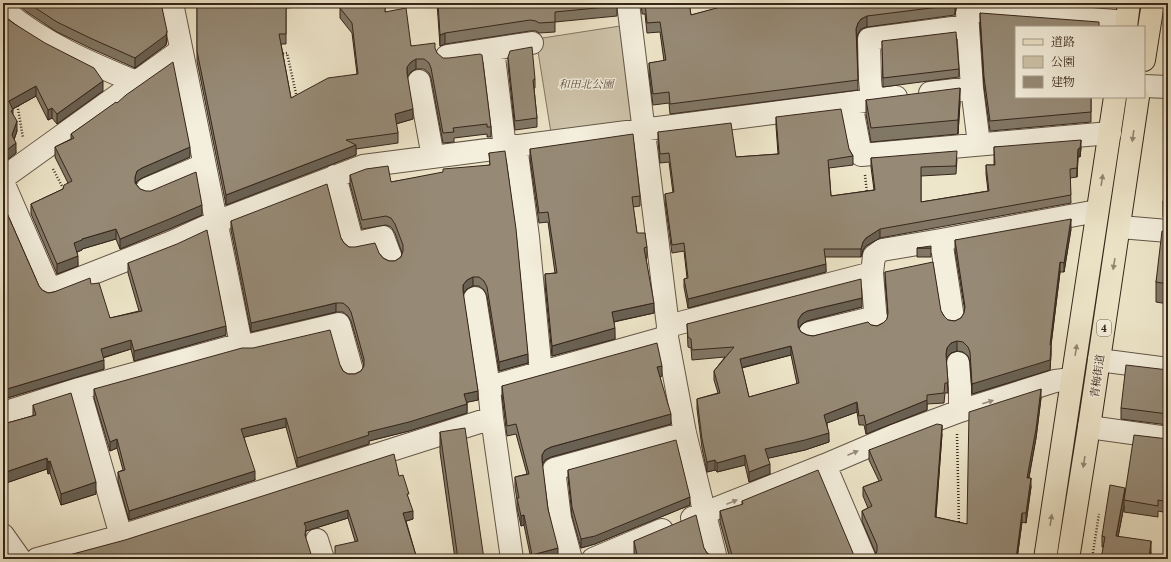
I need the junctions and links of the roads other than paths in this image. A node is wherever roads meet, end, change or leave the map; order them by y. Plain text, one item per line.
1 (172, 3) edge
2 (628, 3) edge
3 (1153, 3) edge
4 (3, 8) edge
5 (967, 13) edge
6 (1127, 17) edge
7 (532, 43) dead end
8 (494, 48) junction
9 (181, 50) junction
10 (1145, 54) edge
11 (447, 56) edge
12 (420, 81) dead end
13 (136, 82) junction
14 (1145, 86) edge
15 (1168, 87) edge
16 (972, 88) junction
17 (1115, 98) edge
18 (1138, 98) edge
19 (862, 102) junction
20 (644, 130) junction
21 (1110, 132) junction
22 (979, 144) junction
23 (511, 147) junction
24 (433, 157) junction
25 (204, 164) junction
26 (334, 176) junction
27 (3, 178) edge
28 (3, 182) edge
29 (147, 189) edge
30 (1098, 211) junction
31 (216, 222) junction
32 (1120, 227) junction
33 (1168, 231) edge
34 (942, 240) junction
35 (391, 258) dead end
36 (872, 273) junction
37 (475, 298) dead end
38 (953, 318) dead end
39 (668, 332) junction
40 (810, 333) dead end
41 (241, 344) junction
42 (1099, 360) junction
43 (958, 363) dead end
44 (1168, 369) edge
45 (352, 371) dead end
46 (541, 373) junction
47 (1072, 379) junction
48 (489, 387) junction
49 (79, 389) junction
50 (958, 412) junction
51 (3, 414) edge
52 (492, 418) junction
53 (1090, 427) junction
54 (685, 433) junction
55 (1168, 438) edge
56 (825, 465) junction
57 (704, 513) junction
58 (3, 535) edge
59 (121, 536) junction
60 (20, 559) edge
61 (37, 559) edge
62 (512, 559) edge
63 (571, 559) edge
64 (593, 559) edge
65 (716, 559) edge
66 (865, 559) edge
67 (1045, 559) edge
68 (1068, 559) edge

1 - 9 street
2 - 20 street
3 - 10 main road
4 - 13 street
5 - 6 street
5 - 16 street
5 - 19 street
7 - 8 street
8 - 11 street
8 - 23 street
9 - 13 street
9 - 25 street
12 - 24 street
13 - 27 street
14 - 15 street
16 - 19 street
16 - 22 street
17 - 21 main road, 4
18 -> 32 main road, 青梅街道 / 4
19 - 20 street
19 - 22 street
20 - 23 street
20 - 39 street
21 - 22 street
30 -> 21 main road, 4
23 - 24 street
23 - 46 street
24 - 26 street
25 - 29 street
25 - 31 street
26 - 31 street
26 - 35 street
28 - 31 street
30 - 34 street
47 -> 30 main road, 4
31 - 41 street
32 - 33 street
32 -> 42 main road, 青梅街道 / 4
34 - 36 street
34 - 38 street
36 - 39 street
36 - 40 street
37 - 48 street
39 - 46 street
39 - 54 street
41 - 45 street
41 - 49 street
42 - 44 street
42 - 53 main road, 青梅街道 / 4
43 - 50 street
46 - 48 street
50 -> 47 street
67 -> 47 main road, 4
48 - 52 street
49 - 51 street
49 - 59 street
56 -> 50 street
52 - 59 street
52 - 62 street
53 - 55 street
53 -> 68 main road, 青梅街道 / 4
54 - 57 street
54 - 63 street
57 -> 56 street
56 - 66 street
57 - 64 street
57 - 65 street
58 - 60 street
59 - 61 street

